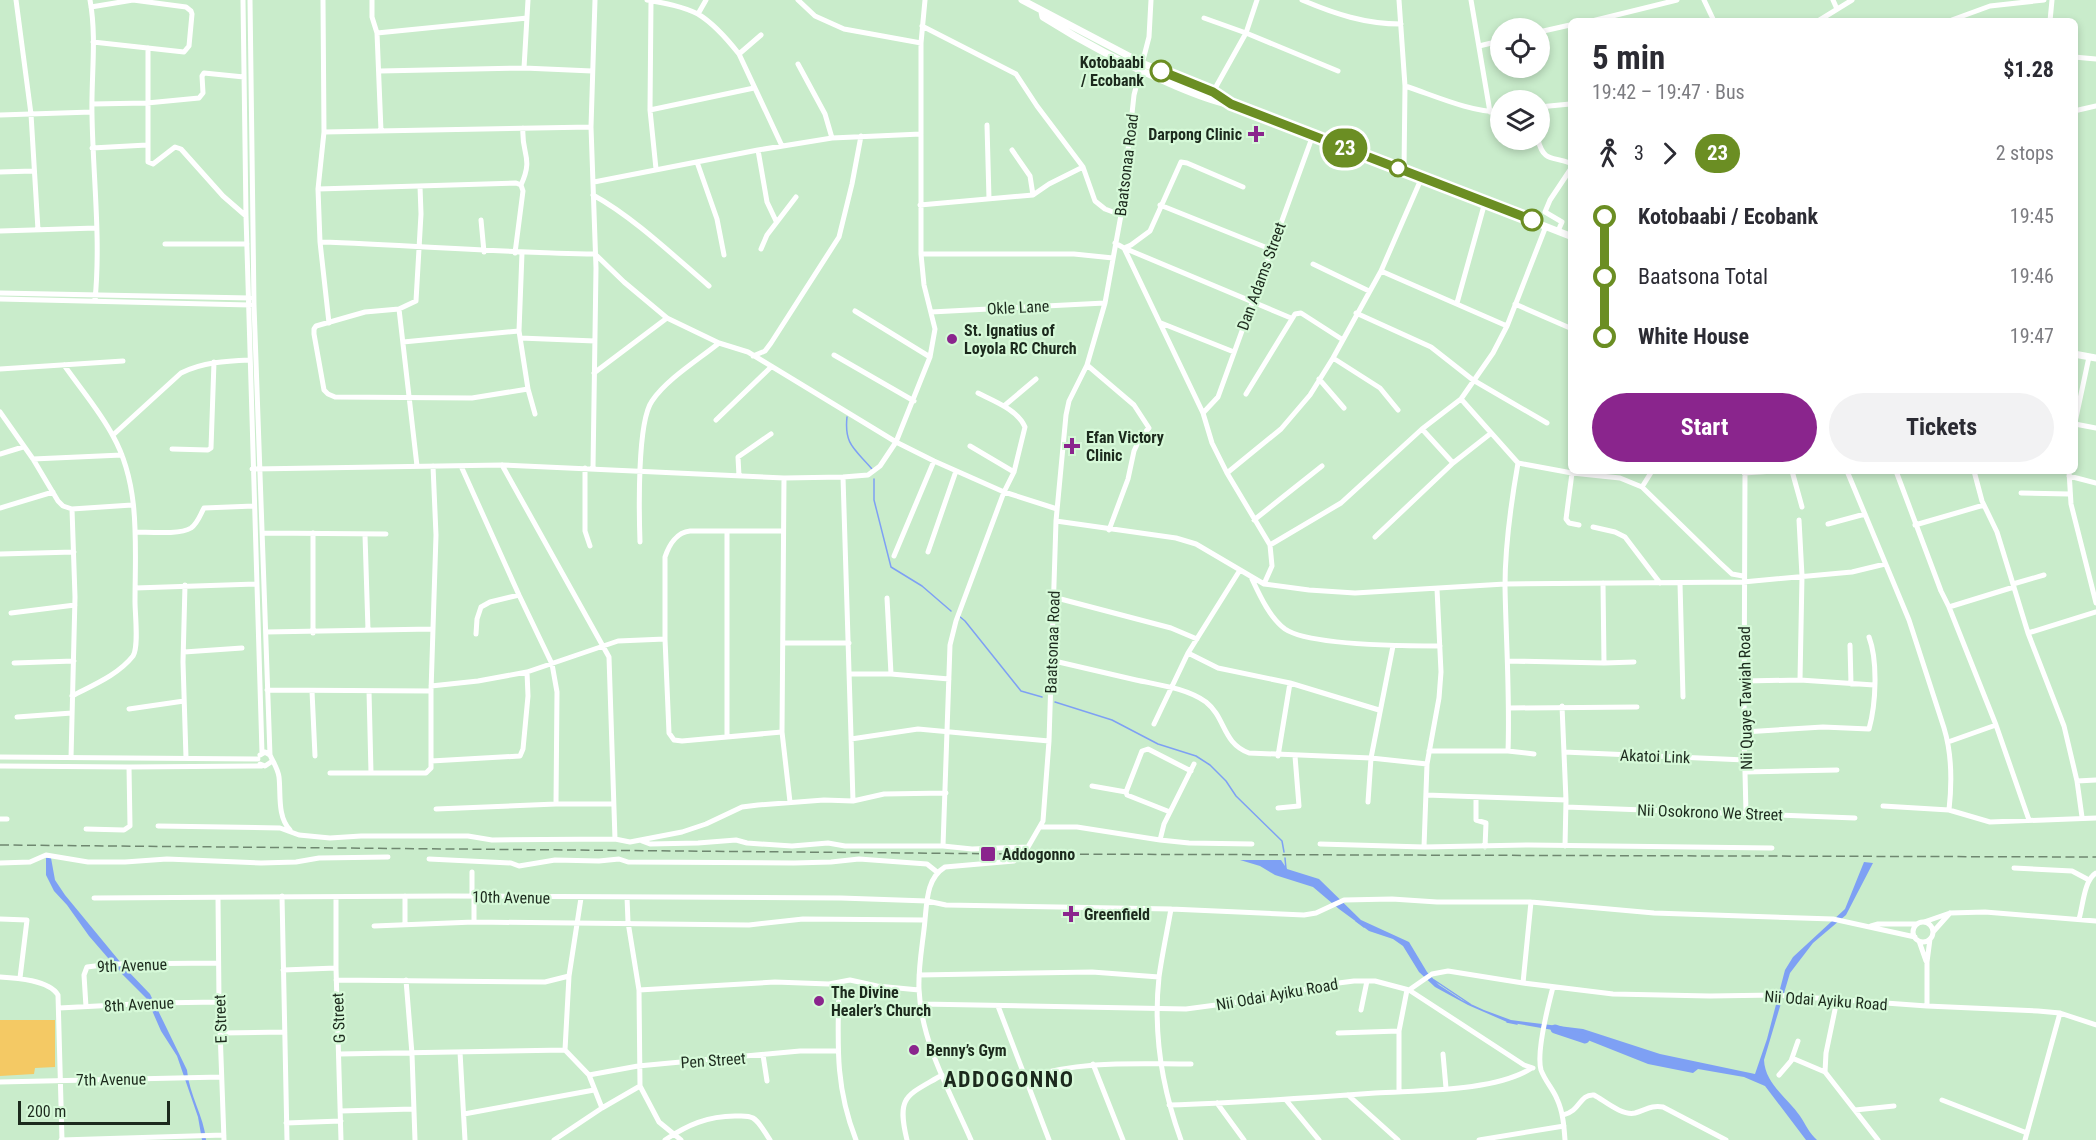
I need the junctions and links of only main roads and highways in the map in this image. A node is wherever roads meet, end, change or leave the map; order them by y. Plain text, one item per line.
1 (1022, 0) edge
2 (1142, 68) junction
3 (1231, 104) junction
4 (1568, 235) edge
5 (2078, 355) edge
6 (2093, 357) edge

1 - 2 main road
2 - 3 main road
2 - 3 main road
3 - 4 main road
5 - 6 main road

